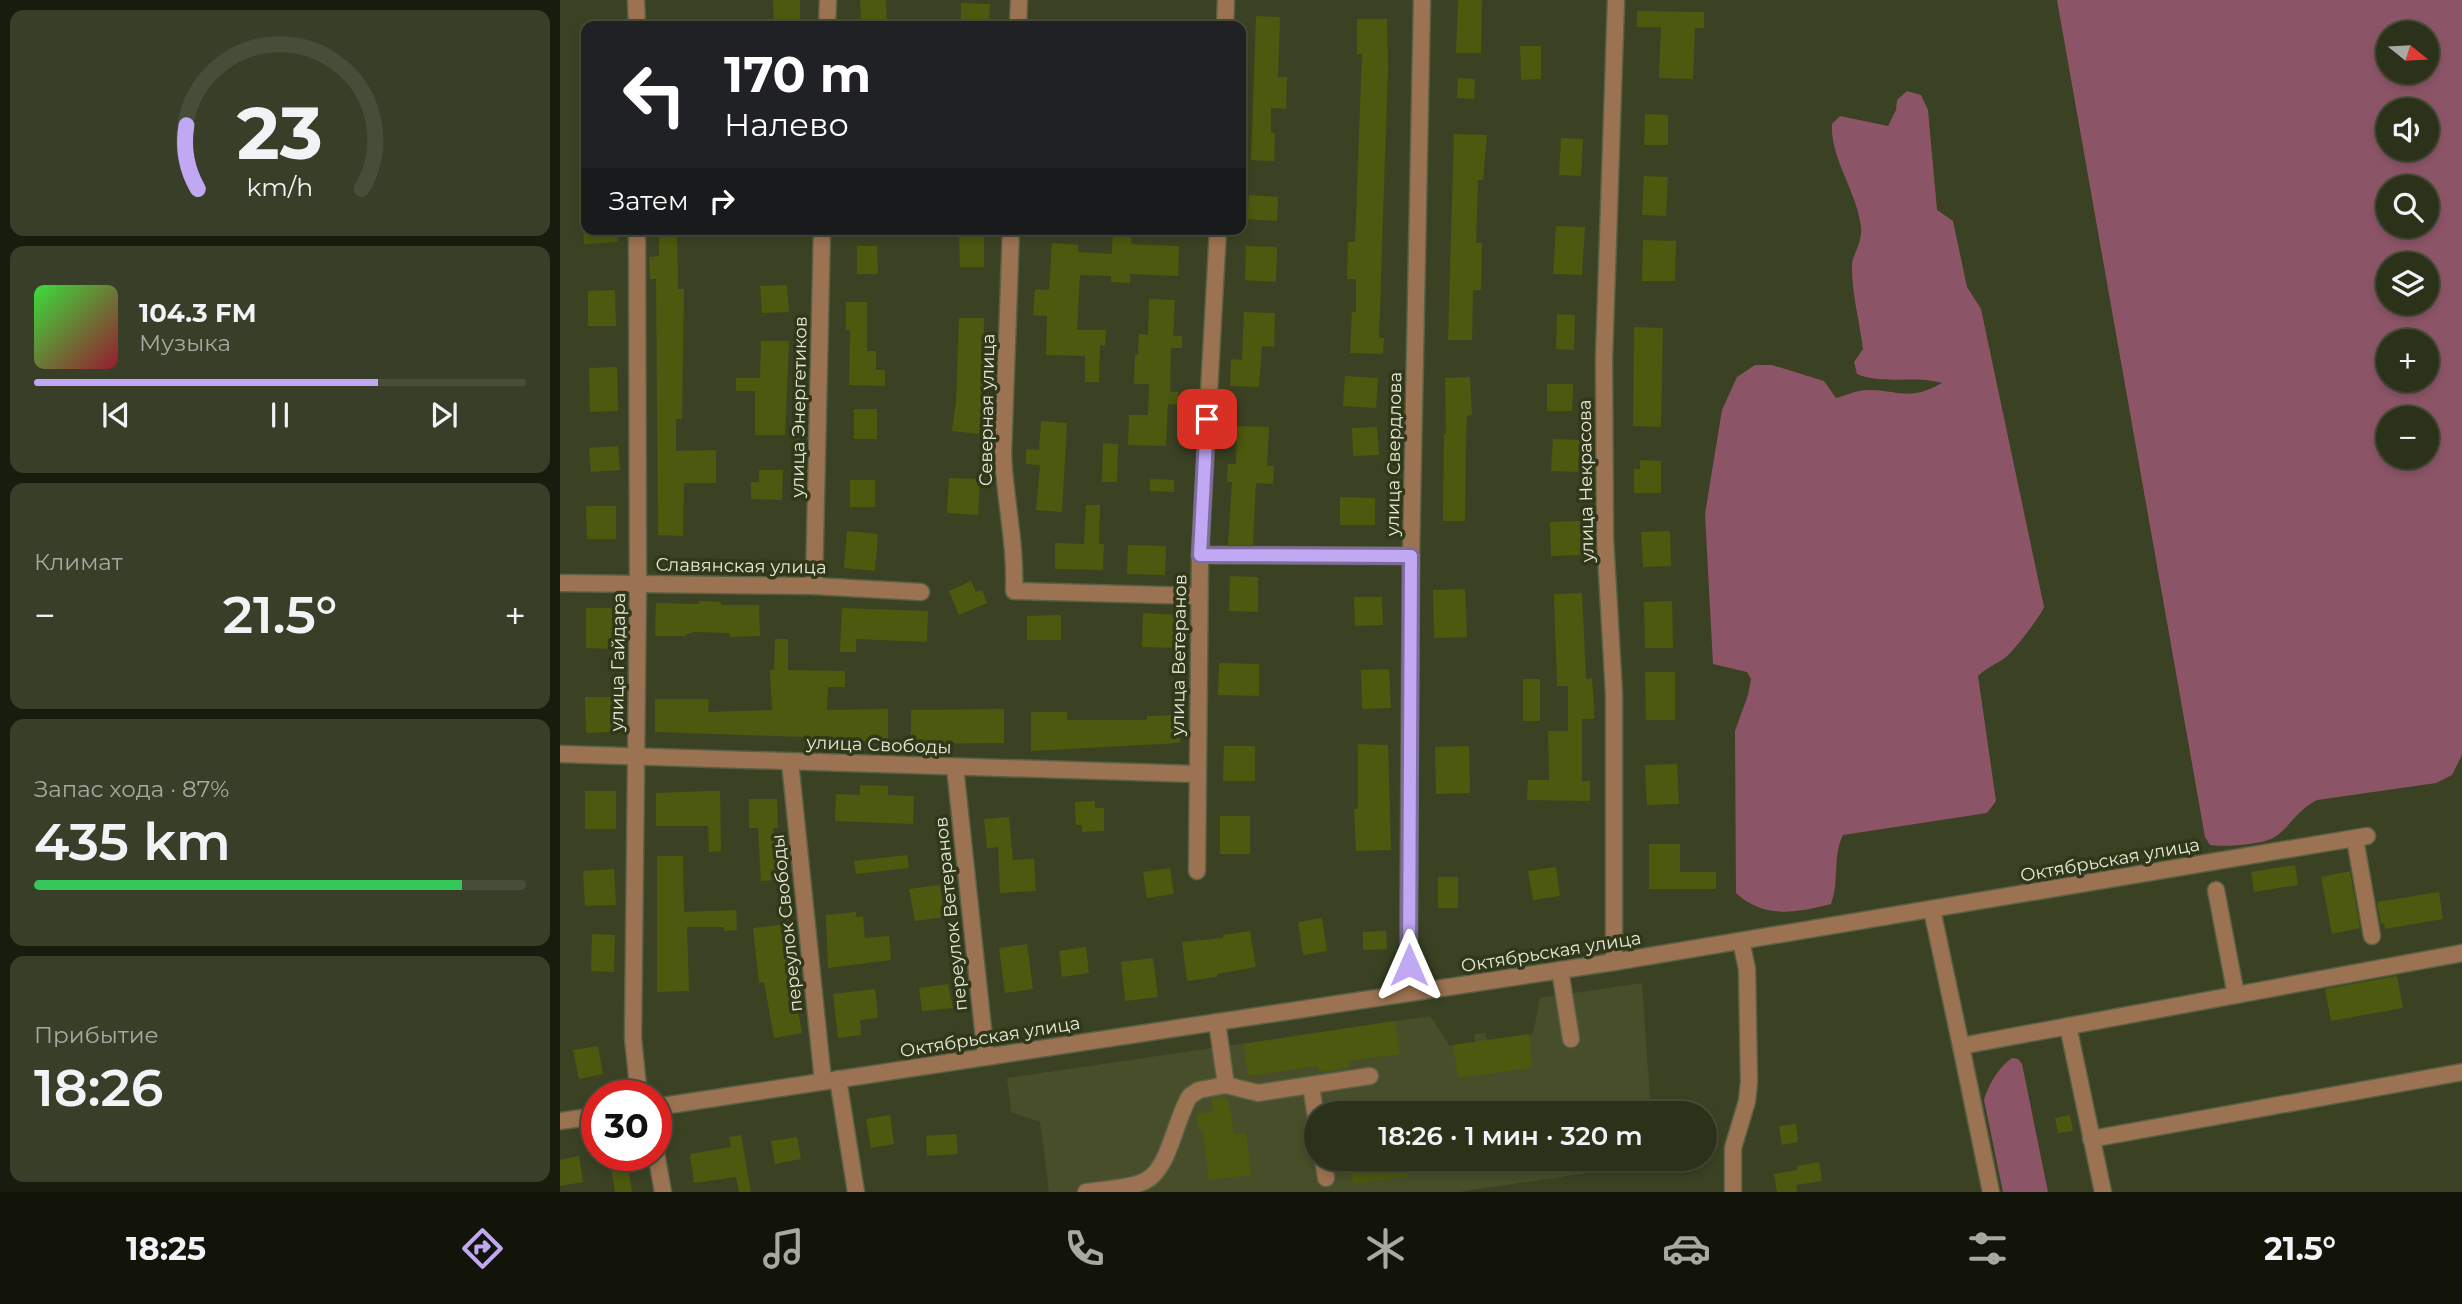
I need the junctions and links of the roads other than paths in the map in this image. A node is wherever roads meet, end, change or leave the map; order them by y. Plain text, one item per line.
1 (636, 0) edge
2 (828, 0) edge
3 (1019, 0) edge
4 (1226, 0) edge
5 (1422, 0) edge
6 (1616, 0) edge
7 (636, 21) edge
8 (827, 21) edge
9 (1018, 21) edge
10 (1225, 21) edge
11 (637, 235) edge
12 (822, 235) edge
13 (1011, 235) edge
14 (1218, 235) edge
15 (1200, 555) junction
16 (1411, 556) junction
17 (560, 583) edge
18 (638, 584) junction
19 (814, 586) junction
20 (921, 592) dead end
21 (1198, 596) junction
22 (560, 754) edge
23 (636, 758) junction
24 (790, 762) junction
25 (955, 767) junction
26 (1196, 774) junction
27 (1197, 871) dead end
28 (2216, 890) dead end
29 (1932, 910) junction
30 (2372, 936) dead end
31 (1741, 941) junction
32 (2462, 953) edge
33 (1614, 962) junction
34 (1560, 970) junction
35 (1408, 993) junction
36 (2236, 995) junction
37 (1217, 1022) junction
38 (2068, 1026) junction
39 (1571, 1039) dead end
40 (1961, 1046) junction
41 (986, 1057) junction
42 (2462, 1072) edge
43 (1370, 1076) dead end
44 (637, 1080) edge
45 (831, 1080) junction
46 (1226, 1085) junction
47 (1311, 1085) junction
48 (1313, 1101) edge
49 (672, 1105) edge
50 (581, 1118) edge
51 (560, 1121) edge
52 (2091, 1139) junction
53 (659, 1171) edge
54 (1325, 1171) edge
55 (1326, 1178) dead end
56 (663, 1192) edge
57 (856, 1192) edge
58 (1086, 1192) edge
59 (1732, 1192) edge
60 (1991, 1192) edge
61 (2103, 1192) edge

1 - 7 street
2 - 8 street
3 - 9 street
4 - 10 street
5 - 16 street, улица Свердлова
6 - 33 street, улица Некрасова
11 - 18 street, улица Гайдара
12 - 19 street, улица Энергетиков
13 - 21 street, Северная улица
14 - 15 street, улица Ветеранов
15 - 16 street
15 - 21 street, улица Ветеранов
16 - 35 street, улица Свердлова
17 - 18 street, Славянская улица
18 - 19 street, Славянская улица
18 - 23 street, улица Гайдара
19 - 20 street, Славянская улица
21 - 26 street, улица Ветеранов
22 - 23 street, улица Свободы
23 - 24 street, улица Свободы
23 - 44 street, улица Гайдара
24 - 25 street, улица Свободы
24 - 45 street, переулок Свободы
25 - 26 street, улица Свободы
25 - 41 street, переулок Ветеранов
26 - 27 street, улица Ветеранов
28 - 36 street
29 - 30 street, Октябрьская улица
29 - 31 street, Октябрьская улица
29 - 40 street
31 - 33 street, Октябрьская улица
31 - 59 street
32 - 36 street
33 - 34 street, Октябрьская улица
34 - 35 street, Октябрьская улица
34 - 39 street
35 - 37 street, Октябрьская улица
36 - 38 street
37 - 41 street, Октябрьская улица
37 - 46 street
38 - 40 street
38 - 52 street
40 - 60 street
41 - 45 street, Октябрьская улица
42 - 52 street
43 - 47 street
45 - 49 street, Октябрьская улица
45 - 57 street, переулок Свободы
46 - 47 street
46 - 58 street
47 - 48 street
50 - 51 street
52 - 61 street
53 - 56 street
54 - 55 street

